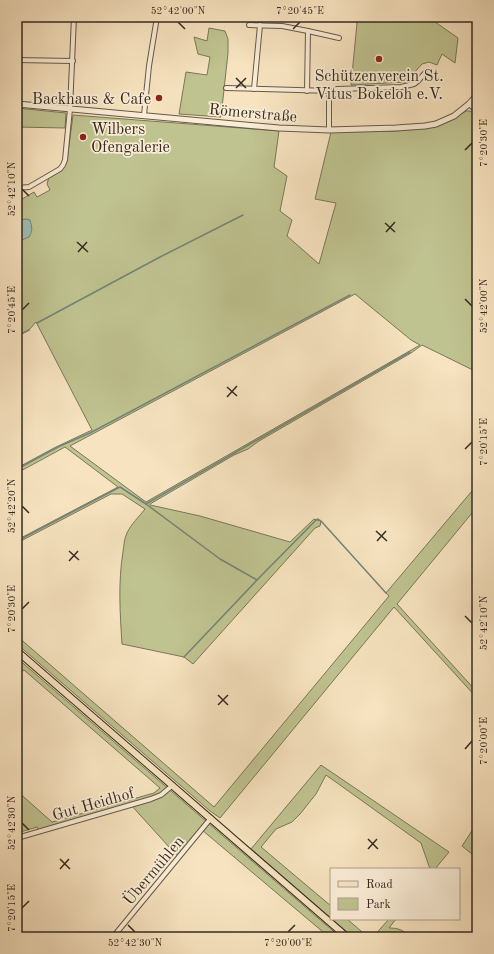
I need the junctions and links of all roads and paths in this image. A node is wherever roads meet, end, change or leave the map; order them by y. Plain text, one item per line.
1 (74, 17) edge
2 (157, 17) edge
3 (249, 25) dead end
4 (260, 26) junction
5 (308, 31) junction
6 (339, 38) dead end
7 (17, 60) edge
8 (73, 61) junction
9 (425, 73) dead end
10 (226, 88) dead end
11 (254, 89) junction
12 (306, 91) junction
13 (332, 91) junction
14 (477, 95) edge
15 (17, 104) edge
16 (469, 104) junction
17 (70, 109) junction
18 (477, 111) edge
19 (144, 115) junction
20 (329, 130) junction
21 (17, 188) edge
22 (17, 651) edge
23 (173, 785) junction
24 (211, 818) junction
25 (17, 838) edge
26 (113, 937) edge
27 (348, 937) edge

1 - 8 street
2 - 19 street
3 - 4 street
4 - 5 street
4 - 11 street
5 - 6 street
5 - 12 street
7 - 8 street
8 - 17 street
9 - 13 street
10 - 11 street
11 - 12 street
12 - 13 street
13 - 20 street
14 - 16 street, Römerstraße
15 - 17 street, Römerstraße
16 - 18 street
16 - 20 street, Römerstraße
17 - 19 street, Römerstraße
17 - 21 street
19 - 20 street, Römerstraße
22 - 23 main road
23 - 24 main road
23 - 25 street, Gut Heidhof
24 - 26 street, Übermühlen
24 - 27 main road

